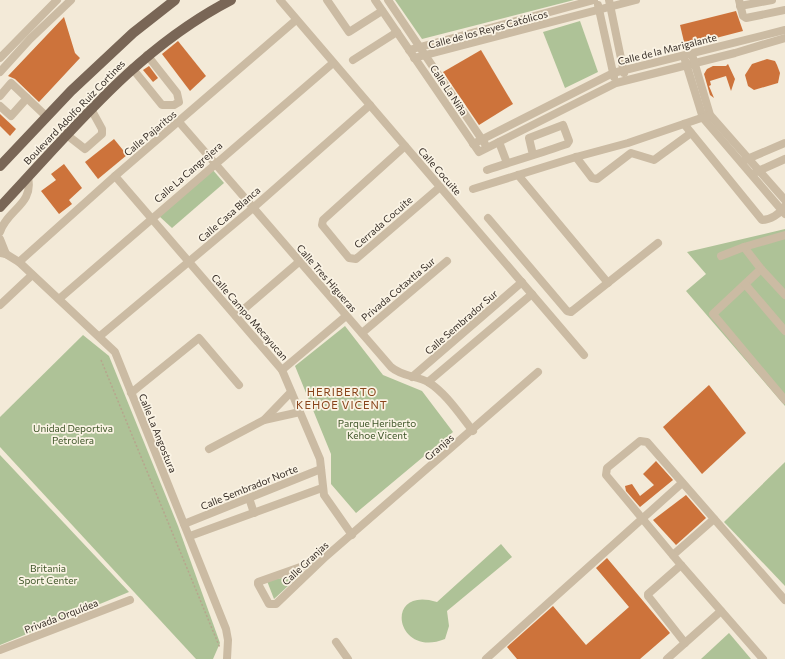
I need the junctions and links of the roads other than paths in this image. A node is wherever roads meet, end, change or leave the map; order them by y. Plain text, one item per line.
1 (58, 0) edge
2 (71, 0) edge
3 (175, 0) edge
4 (231, 0) edge
5 (280, 0) edge
6 (327, 0) edge
7 (375, 0) edge
8 (388, 0) edge
9 (594, 0) edge
10 (597, 0) edge
11 (636, 0) edge
12 (772, 0) edge
13 (610, 3) edge
14 (740, 3) edge
15 (599, 9) junction
16 (785, 10) edge
17 (382, 11) junction
18 (296, 20) junction
19 (785, 30) edge
20 (397, 32) junction
21 (785, 38) edge
22 (732, 44) junction
23 (420, 47) junction
24 (409, 50) junction
25 (735, 53) junction
26 (688, 54) junction
27 (147, 55) junction
28 (426, 56) junction
29 (0, 58) edge
30 (414, 58) junction
31 (353, 60) dead end
32 (333, 63) junction
33 (690, 64) junction
34 (132, 68) junction
35 (623, 69) junction
36 (0, 72) edge
37 (613, 73) junction
38 (626, 79) junction
39 (616, 83) junction
40 (0, 96) edge
41 (27, 98) junction
42 (370, 105) junction
43 (0, 106) edge
44 (91, 109) junction
45 (706, 116) junction
46 (47, 117) junction
47 (179, 122) junction
48 (684, 124) junction
49 (691, 133) junction
50 (67, 135) junction
51 (482, 140) junction
52 (499, 142) junction
53 (628, 143) junction
54 (785, 143) edge
55 (474, 144) junction
56 (405, 146) junction
57 (488, 148) junction
58 (479, 152) joint
59 (631, 153) junction
60 (533, 155) junction
61 (576, 157) junction
62 (785, 159) edge
63 (744, 160) junction
64 (214, 163) junction
65 (507, 164) junction
66 (0, 166) edge
67 (487, 170) dead end
68 (755, 173) junction
69 (518, 175) junction
70 (115, 176) junction
71 (28, 178) junction
72 (440, 187) junction
73 (473, 189) dead end
74 (785, 200) edge
75 (0, 207) edge
76 (253, 208) junction
77 (784, 210) edge
78 (151, 218) junction
79 (488, 218) dead end
80 (0, 232) edge
81 (785, 235) edge
82 (0, 239) edge
83 (658, 243) dead end
84 (744, 247) junction
85 (3, 254) edge
86 (721, 256) dead end
87 (447, 261) dead end
88 (19, 262) junction
89 (189, 262) junction
90 (300, 262) junction
91 (761, 269) junction
92 (32, 275) junction
93 (522, 282) junction
94 (608, 283) junction
95 (745, 284) junction
96 (532, 294) junction
97 (785, 295) edge
98 (59, 299) junction
99 (0, 305) edge
100 (236, 316) junction
101 (346, 316) junction
102 (785, 331) edge
103 (362, 333) junction
104 (100, 336) junction
105 (584, 355) dead end
106 (282, 370) junction
107 (538, 372) dead end
108 (412, 377) junction
109 (428, 382) junction
110 (239, 385) dead end
111 (291, 392) junction
112 (131, 393) junction
113 (785, 400) edge
114 (300, 412) junction
115 (264, 420) junction
116 (473, 431) junction
117 (209, 449) dead end
118 (321, 469) junction
119 (682, 483) junction
120 (322, 488) junction
121 (249, 498) junction
122 (254, 513) junction
123 (643, 519) junction
124 (714, 519) junction
125 (184, 524) junction
126 (352, 535) junction
127 (190, 536) junction
128 (673, 555) junction
129 (323, 559) junction
130 (681, 565) junction
131 (130, 600) dead end
132 (785, 600) edge
133 (721, 611) junction
134 (336, 642) dead end
135 (684, 643) junction
136 (0, 650) edge
137 (227, 659) edge
138 (348, 659) edge
139 (486, 659) edge
140 (667, 659) edge
141 (762, 659) edge

1 - 29 street
2 - 36 street
3 - 46 main road, Boulevard Adolfo Ruiz Cortines
4 - 27 main road, Boulevard Adolfo Ruiz Cortines
5 - 18 street, Calle Cocuite
6 - 17 street
7 - 17 street, Calle La Niña
8 - 23 street, Calle La Niña
9 - 23 street, Calle de los Reyes Católicos
10 - 15 street
11 - 13 street, Calle de los Reyes Católicos
12 - 14 street
13 - 15 street, Calle de los Reyes Católicos
13 - 35 street
14 - 16 street
15 - 28 street, Calle de los Reyes Católicos
15 - 37 street
17 - 20 street, Calle La Niña
18 - 32 street, Calle Cocuite
18 - 47 street, Calle Pajaritos
19 - 22 street, Calle de la Marigalante
20 - 24 street, Calle La Niña
20 - 31 street
21 - 25 street, Calle de la Marigalante
22 - 25 street
22 - 26 street, Calle de la Marigalante
23 - 24 street, Calle de los Reyes Católicos
23 - 28 street, Calle La Niña
24 - 30 street, Calle La Niña
25 - 33 street, Calle de la Marigalante
26 - 33 street
26 - 35 street, Calle de la Marigalante
27 - 34 main road, Boulevard Adolfo Ruiz Cortines
27 - 34 street
28 - 30 street, Calle de los Reyes Católicos
28 - 51 street, Calle La Niña
30 - 55 street, Calle La Niña
32 - 42 street, Calle Cocuite
32 - 64 street, Calle La Cangrejera
33 - 38 street, Calle de la Marigalante
33 - 45 street
34 - 44 main road, Boulevard Adolfo Ruiz Cortines
35 - 37 street, Calle de la Marigalante
35 - 38 street
37 - 39 street
37 - 51 street, Calle de la Marigalante
38 - 39 street, Calle de la Marigalante
39 - 52 street, Calle de la Marigalante
40 - 41 street
41 - 43 street
41 - 46 street
42 - 56 street, Calle Cocuite
42 - 76 street, Calle Casa Blanca
44 - 50 main road, Boulevard Adolfo Ruiz Cortines
44 - 50 street
45 - 48 street
45 - 63 street
46 - 66 main road, Boulevard Adolfo Ruiz Cortines
47 - 64 street, Calle Tres Higueras
47 - 70 street, Calle Pajaritos
48 - 49 street
48 - 53 street
49 - 59 street
49 - 77 street
50 - 71 main road, Boulevard Adolfo Ruiz Cortines
51 - 55 street, Calle de la Marigalante
51 - 57 street, Calle La Niña
52 - 57 street, Calle de la Marigalante
52 - 65 street
53 - 59 street
53 - 61 street
54 - 63 street
55 - 58 street, Calle La Niña
56 - 72 street, Calle Cocuite
56 - 72 street, Cerrada Cocuite
57 - 58 street, Calle de la Marigalante
59 - 61 street
60 - 60 street
60 - 65 street
61 - 69 street
62 - 68 street
63 - 68 street
64 - 76 street, Calle Tres Higueras
64 - 78 street, Calle La Cangrejera
65 - 67 street
68 - 74 street
68 - 77 street
69 - 73 street
69 - 94 street
70 - 78 street, Calle Campo Mecayucan
70 - 88 street, Calle Pajaritos
71 - 75 main road, Boulevard Adolfo Ruiz Cortines
71 - 80 street
72 - 93 street, Calle Cocuite
76 - 89 street, Calle Casa Blanca
76 - 90 street, Calle Tres Higueras
78 - 89 street, Calle Campo Mecayucan
78 - 98 street, Calle La Cangrejera
79 - 94 street
81 - 84 street
82 - 85 street, Calle La Angostura
83 - 94 street
84 - 86 street
84 - 91 street
85 - 88 street, Calle La Angostura
87 - 103 street, Privada Cotaxtla Sur
88 - 92 street, Calle La Angostura
89 - 100 street, Calle Campo Mecayucan
89 - 104 street, Calle Casa Blanca
90 - 100 street
90 - 101 street, Calle Tres Higueras
91 - 95 street
91 - 97 street
92 - 98 street, Calle La Angostura
92 - 99 street
93 - 96 street, Calle Cocuite
93 - 108 street, Calle Sembrador Sur
95 - 102 street
95 - 113 street
96 - 105 street, Calle Cocuite
96 - 109 street
98 - 104 street, Calle La Angostura
100 - 106 street, Calle Campo Mecayucan
101 - 103 street, Calle Tres Higueras
101 - 106 street
103 - 108 street, Calle Tres Higueras
104 - 112 street, Calle La Angostura
106 - 111 street, Calle Campo Mecayucan
107 - 116 street, Granjas
108 - 109 street, Calle Tres Higueras
109 - 116 street, Calle Tres Higueras
110 - 112 street
111 - 114 street, Calle Campo Mecayucan
111 - 115 street
112 - 125 street, Calle La Angostura
114 - 115 street
114 - 118 street, Calle Campo Mecayucan
115 - 117 street
116 - 126 street, Granjas
118 - 120 street, Calle Campo Mecayucan
118 - 121 street, Calle Sembrador Norte
119 - 123 street
119 - 123 street
119 - 124 street
120 - 122 street
120 - 126 street, Calle Campo Mecayucan
121 - 122 street
121 - 125 street, Calle Sembrador Norte
122 - 127 street
123 - 128 street
123 - 139 street
124 - 128 street
124 - 132 street
125 - 127 street, Calle La Angostura
126 - 129 street, Calle Granjas
127 - 137 street, Calle La Angostura
128 - 130 street
129 - 129 street, Calle Granjas
130 - 133 street
130 - 135 street
131 - 136 street, Privada Orquídea
133 - 135 street
133 - 141 street
134 - 138 street
135 - 140 street

